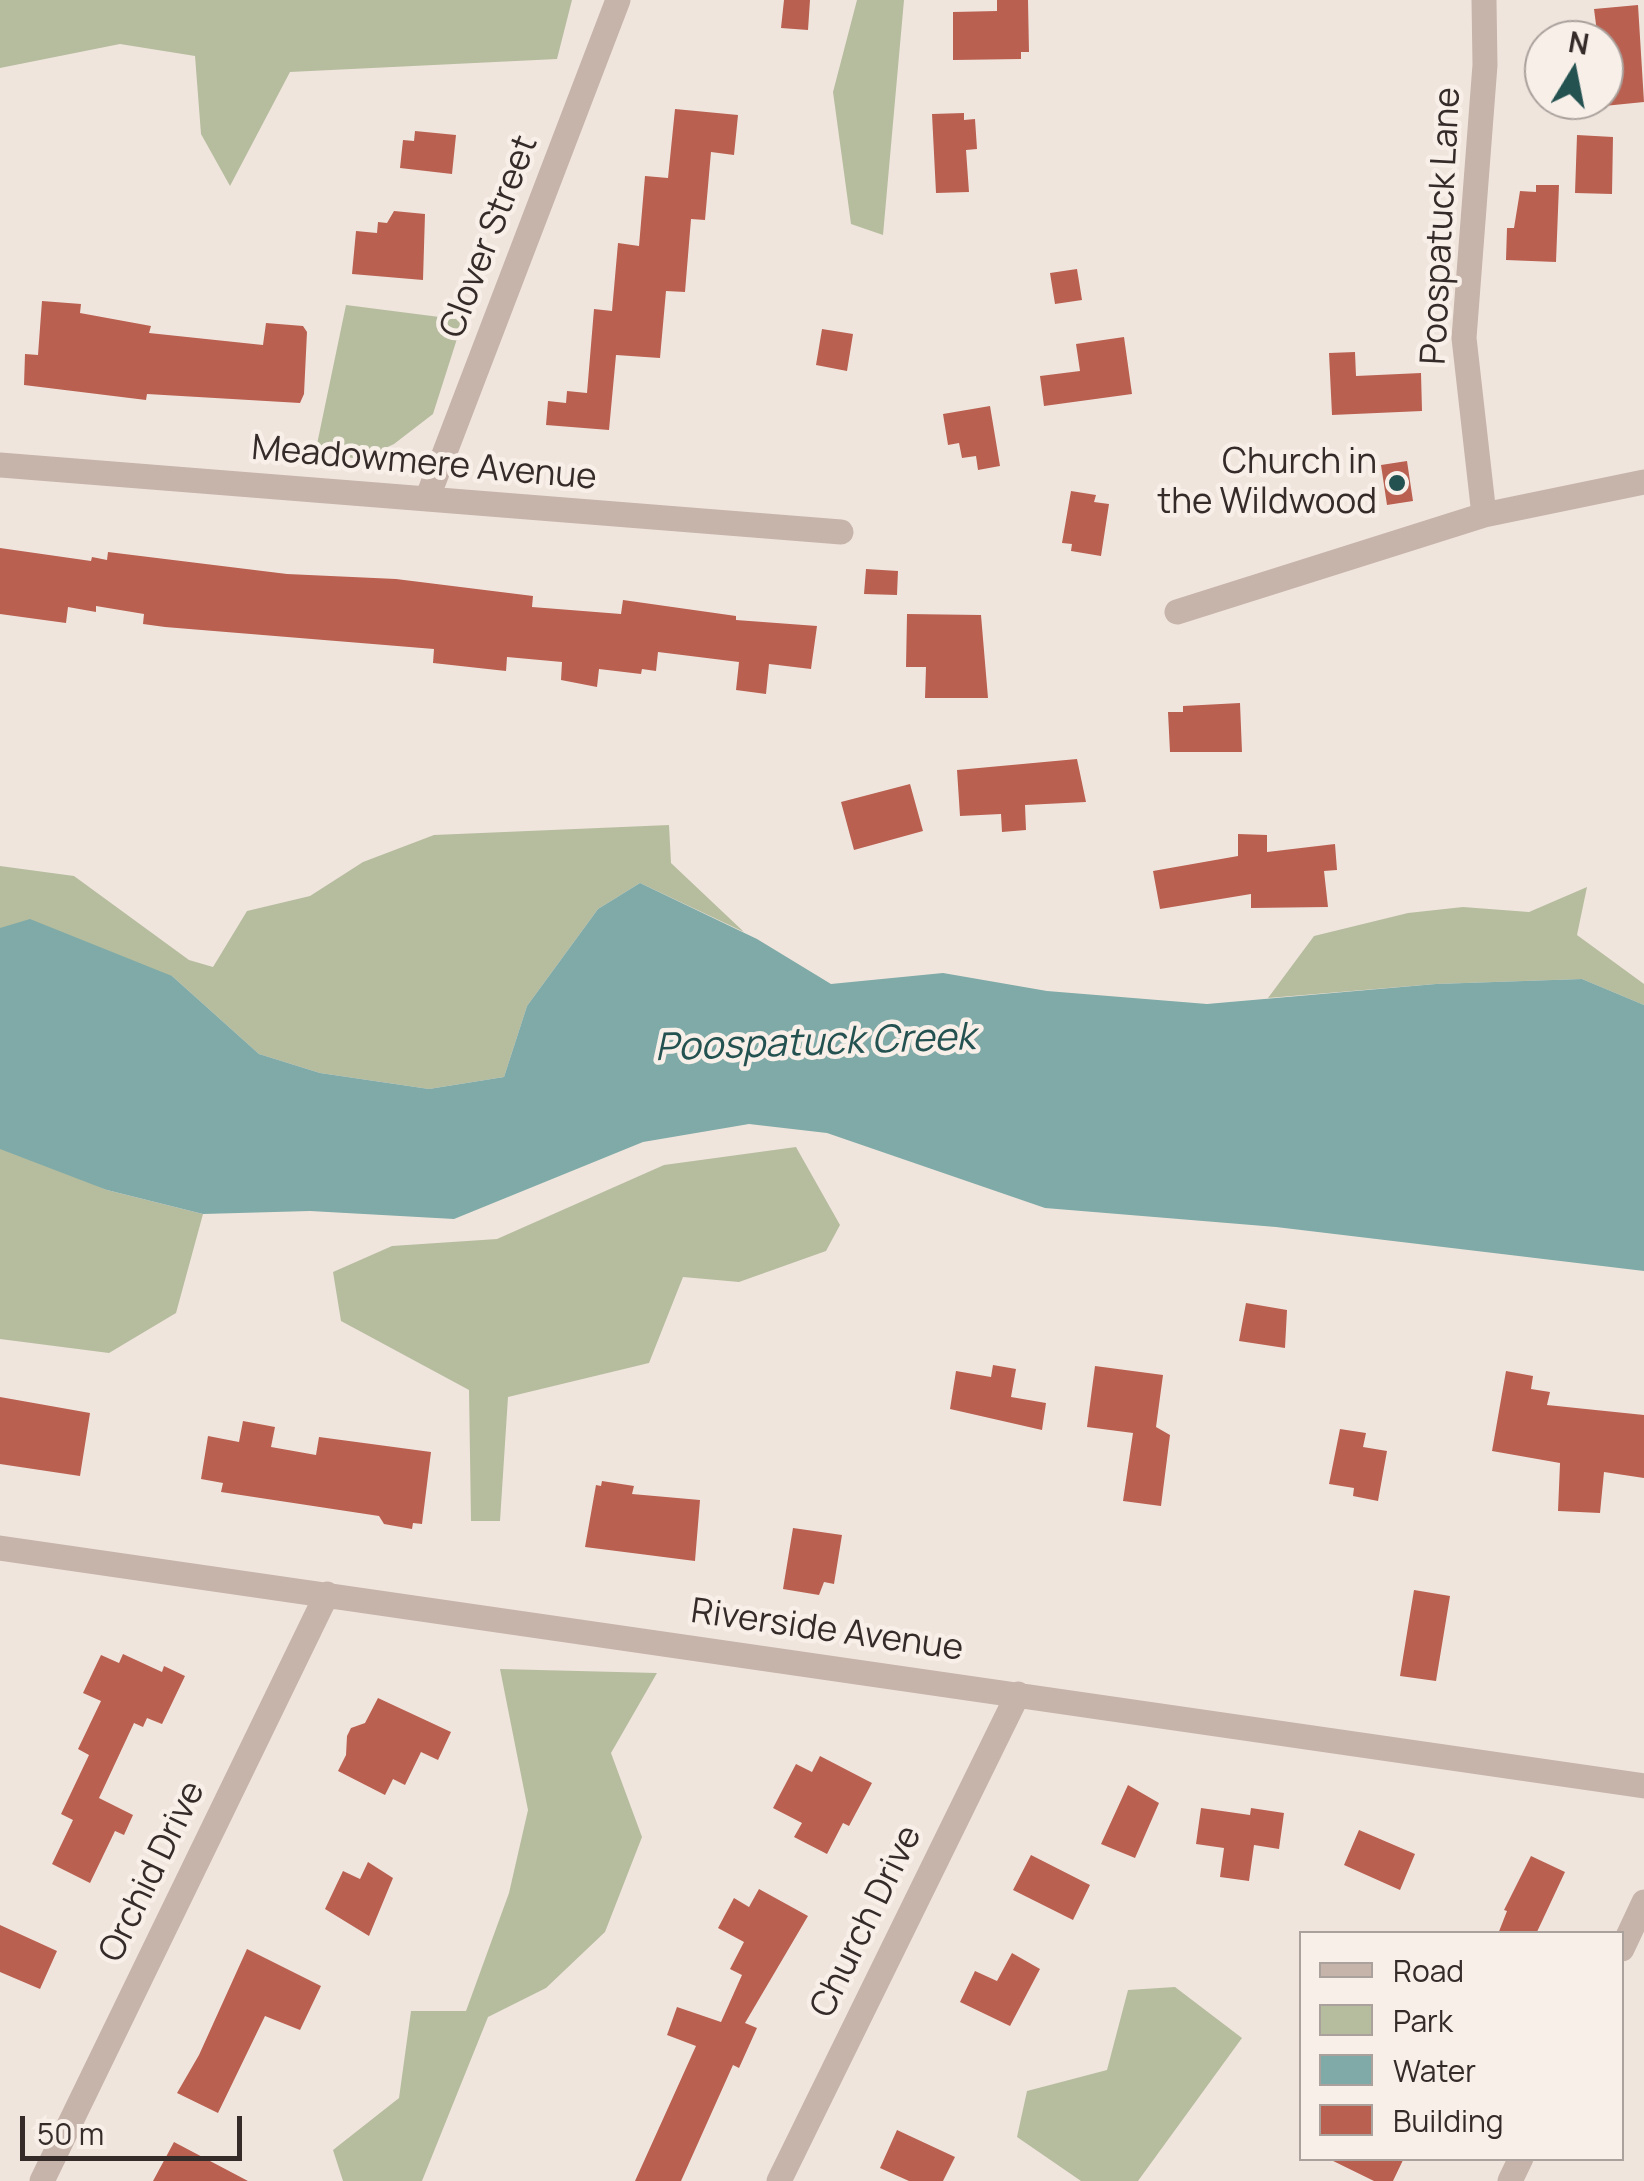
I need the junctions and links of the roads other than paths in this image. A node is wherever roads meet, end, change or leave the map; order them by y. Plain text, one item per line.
1 (618, 0) edge
2 (1484, 0) edge
3 (0, 466) edge
4 (1644, 482) edge
5 (427, 498) junction
6 (1484, 515) junction
7 (842, 532) dead end
8 (1177, 612) dead end
9 (0, 1548) edge
10 (327, 1594) junction
11 (1018, 1694) junction
12 (1644, 1786) edge
13 (1644, 1902) edge
14 (1624, 1945) edge
15 (42, 2181) edge
16 (779, 2181) edge

1 - 5 street, Clover Street
2 - 6 street, Poospatuck Lane
3 - 5 street, Meadowmere Avenue
4 - 6 street
5 - 7 street, Meadowmere Avenue
6 - 8 street
9 - 10 street, Riverside Avenue
10 - 11 street, Riverside Avenue
10 - 15 street, Orchid Drive
11 - 12 street, Riverside Avenue
11 - 16 street, Church Drive
13 - 14 street

